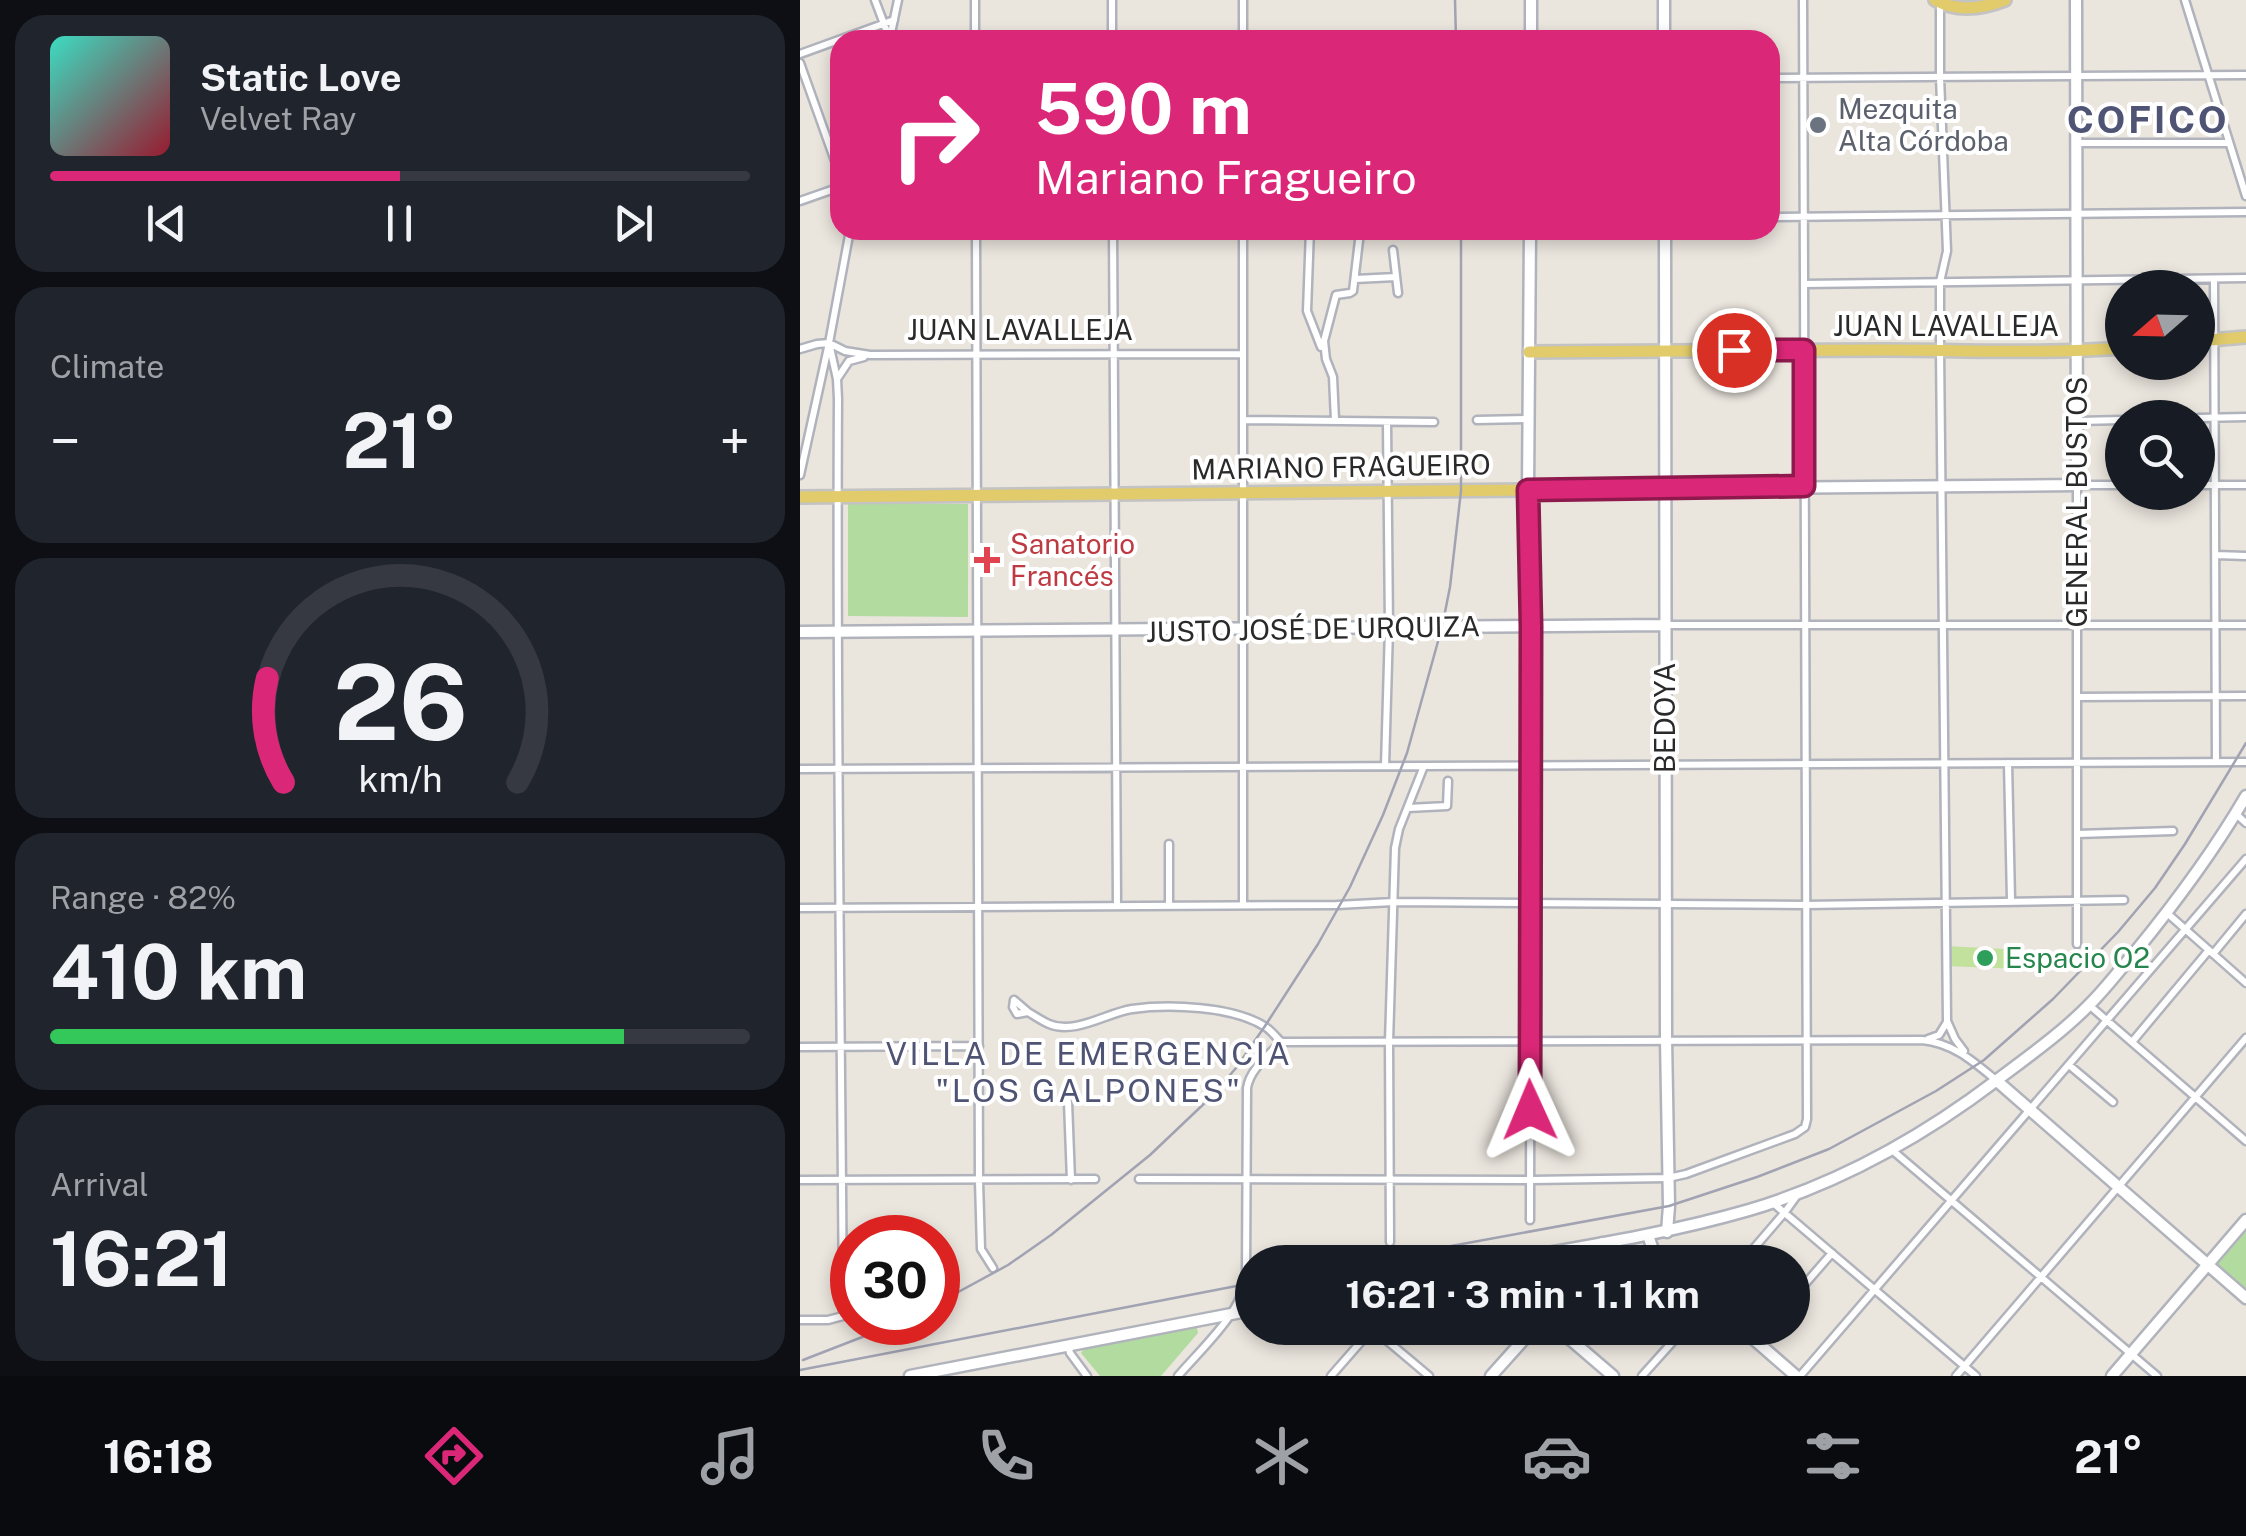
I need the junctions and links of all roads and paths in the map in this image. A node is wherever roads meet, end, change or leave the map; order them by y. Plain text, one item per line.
1 (875, 0) edge
2 (898, 0) edge
3 (976, 0) edge
4 (1112, 0) edge
5 (1243, 0) edge
6 (1531, 0) edge
7 (1664, 0) edge
8 (1803, 0) edge
9 (2005, 0) edge
10 (2076, 0) edge
11 (2185, 0) edge
12 (1938, 1) edge
13 (894, 20) junction
14 (884, 23) junction
15 (865, 30) edge
16 (886, 30) edge
17 (892, 30) edge
18 (975, 30) edge
19 (1112, 30) edge
20 (1243, 30) edge
21 (1530, 30) edge
22 (1664, 30) edge
23 (830, 43) edge
24 (800, 54) edge
25 (800, 63) edge
26 (2208, 75) junction
27 (2246, 75) edge
28 (2076, 76) junction
29 (1940, 77) junction
30 (1780, 78) edge
31 (1803, 78) junction
32 (2076, 143) junction
33 (2230, 143) junction
34 (830, 147) edge
35 (830, 190) edge
36 (2246, 196) edge
37 (800, 201) edge
38 (2246, 212) edge
39 (2076, 214) junction
40 (1946, 215) junction
41 (1780, 217) edge
42 (1804, 217) junction
43 (848, 240) edge
44 (976, 240) edge
45 (1114, 240) edge
46 (1243, 240) edge
47 (1310, 240) edge
48 (1359, 240) edge
49 (1530, 240) edge
50 (1664, 240) edge
51 (1393, 250) dead end
52 (1396, 277) junction
53 (2246, 278) edge
54 (1354, 279) junction
55 (2215, 280) edge
56 (2076, 281) junction
57 (2105, 281) edge
58 (1940, 282) junction
59 (1804, 284) junction
60 (1398, 293) dead end
61 (2215, 310) edge
62 (2246, 337) edge
63 (2216, 340) junction
64 (830, 343) junction
65 (800, 349) edge
66 (2105, 349) edge
67 (1804, 350) junction
68 (1940, 350) junction
69 (1665, 351) junction
70 (1324, 352) junction
71 (1529, 352) junction
72 (2076, 352) junction
73 (1114, 354) junction
74 (1243, 354) junction
75 (870, 355) junction
76 (976, 355) junction
77 (837, 379) junction
78 (818, 397) junction
79 (838, 399) junction
80 (2216, 418) junction
81 (2246, 418) edge
82 (1529, 419) junction
83 (1244, 420) junction
84 (1336, 420) junction
85 (1477, 420) dead end
86 (2076, 420) junction
87 (2105, 420) edge
88 (1388, 422) junction
89 (1434, 422) dead end
90 (802, 455) edge
91 (800, 475) edge
92 (2076, 484) junction
93 (2105, 485) edge
94 (2216, 485) junction
95 (2246, 485) edge
96 (1804, 486) junction
97 (1941, 487) junction
98 (1665, 489) junction
99 (1528, 490) junction
100 (1388, 492) junction
101 (1243, 493) junction
102 (1115, 494) junction
103 (976, 495) junction
104 (837, 496) junction
105 (800, 498) edge
106 (2216, 556) junction
107 (2246, 556) edge
108 (1665, 625) junction
109 (1805, 625) junction
110 (2077, 625) junction
111 (2216, 625) junction
112 (2246, 625) edge
113 (1531, 626) junction
114 (1943, 626) junction
115 (1389, 628) junction
116 (1243, 630) junction
117 (1116, 631) junction
118 (800, 632) edge
119 (838, 632) junction
120 (977, 632) junction
121 (2216, 695) junction
122 (2246, 696) edge
123 (2077, 697) junction
124 (2216, 762) junction
125 (2246, 762) edge
126 (2008, 763) junction
127 (2077, 763) junction
128 (1666, 764) junction
129 (1805, 764) junction
130 (1945, 764) junction
131 (1530, 765) junction
132 (1385, 766) junction
133 (1424, 766) junction
134 (1243, 767) junction
135 (1116, 768) junction
136 (977, 769) junction
137 (800, 770) edge
138 (839, 770) junction
139 (1448, 781) dead end
140 (2246, 796) edge
141 (1408, 808) junction
142 (2236, 814) junction
143 (2246, 823) edge
144 (2173, 831) dead end
145 (2077, 834) junction
146 (1169, 844) dead end
147 (2246, 859) edge
148 (2011, 900) junction
149 (2078, 900) junction
150 (2124, 900) dead end
151 (1393, 902) junction
152 (1946, 902) junction
153 (1530, 903) junction
154 (1243, 904) junction
155 (1666, 904) junction
156 (1117, 905) junction
157 (1169, 905) junction
158 (1806, 905) junction
159 (978, 906) junction
160 (839, 907) junction
161 (800, 908) edge
162 (2167, 913) junction
163 (2246, 914) edge
164 (2185, 930) junction
165 (2078, 944) dead end
166 (2211, 952) junction
167 (2246, 983) edge
168 (2089, 1006) junction
169 (1028, 1012) dead end
170 (2106, 1020) junction
171 (1947, 1022) junction
172 (2246, 1038) edge
173 (1666, 1039) junction
174 (1528, 1040) junction
175 (1806, 1040) junction
176 (1922, 1040) junction
177 (1281, 1042) junction
178 (1389, 1042) junction
179 (2132, 1042) junction
180 (978, 1046) junction
181 (800, 1047) edge
182 (840, 1047) junction
183 (1968, 1056) junction
184 (2069, 1065) junction
185 (1996, 1081) junction
186 (2194, 1097) junction
187 (1068, 1102) dead end
188 (2113, 1102) dead end
189 (2030, 1110) junction
190 (2246, 1141) edge
191 (1892, 1150) junction
192 (1390, 1178) junction
193 (1668, 1178) junction
194 (1095, 1179) dead end
195 (1140, 1179) dead end
196 (1246, 1179) junction
197 (800, 1180) edge
198 (843, 1180) junction
199 (1070, 1180) junction
200 (1532, 1180) junction
201 (979, 1181) junction
202 (2119, 1186) junction
203 (1798, 1192) junction
204 (1772, 1202) junction
205 (1953, 1202) junction
206 (1670, 1206) junction
207 (1785, 1212) junction
208 (1530, 1220) dead end
209 (2246, 1220) edge
210 (1680, 1228) junction
211 (1666, 1232) junction
212 (1648, 1234) junction
213 (1390, 1242) dead end
214 (1602, 1243) joint
215 (1591, 1245) edge
216 (1651, 1245) edge
217 (1757, 1245) edge
218 (1832, 1253) junction
219 (2207, 1264) junction
220 (993, 1268) dead end
221 (2042, 1277) junction
222 (1810, 1278) edge
223 (1876, 1290) junction
224 (2246, 1298) edge
225 (1235, 1313) edge
226 (1231, 1314) junction
227 (800, 1320) edge
228 (1358, 1345) edge
229 (1393, 1345) edge
230 (1519, 1345) edge
231 (1577, 1345) edge
232 (1670, 1345) edge
233 (1763, 1345) edge
234 (1068, 1346) junction
235 (2131, 1354) junction
236 (1964, 1366) junction
237 (910, 1376) edge
238 (1087, 1376) edge
239 (1178, 1376) edge
240 (1331, 1376) edge
241 (1429, 1376) edge
242 (1492, 1376) edge
243 (1614, 1376) edge
244 (1642, 1376) edge
245 (1798, 1376) edge
246 (1956, 1376) edge
247 (1976, 1376) edge
248 (2112, 1376) edge
249 (2156, 1376) edge

1 - 14 street
2 - 13 street
3 - 18 street
4 - 19 street
5 - 20 street
6 - 21 main road
7 - 22 main road
8 - 31 street
9 - 12 main road
10 - 28 main road, GENERAL BUSTOS
11 - 26 street
12 - 29 street
13 - 14 street
13 - 17 street
14 - 15 street
14 - 16 street
23 - 24 street
25 - 34 street
26 - 27 street
26 - 28 street
26 - 33 street
28 - 29 street
28 - 32 main road, GENERAL BUSTOS
29 - 31 street
29 - 40 street
30 - 31 street
31 - 42 street
32 - 33 street
32 - 39 main road, GENERAL BUSTOS
33 - 36 street
35 - 37 street
38 - 39 street
39 - 40 street
39 - 56 main road, GENERAL BUSTOS
40 - 42 street
40 - 58 street
41 - 42 street
42 - 59 street
43 - 64 street
44 - 76 street
45 - 73 street
46 - 74 street
47 - 70 street
48 - 54 street
49 - 71 main road
50 - 69 main road, BEDOYA
51 - 52 street
52 - 54 street
52 - 60 street
53 - 55 street
54 - 70 street
56 - 57 street
56 - 58 street
56 - 72 main road, GENERAL BUSTOS
58 - 59 street
58 - 68 street
59 - 67 street
61 - 63 street
62 - 63 main road
63 - 80 street
64 - 65 street, JUAN LAVALLEJA
64 - 75 street, JUAN LAVALLEJA
64 - 77 street
64 - 78 street
66 - 72 main road, JUAN LAVALLEJA
67 - 68 main road, JUAN LAVALLEJA
67 - 69 main road, JUAN LAVALLEJA
67 - 96 street
68 - 72 main road, JUAN LAVALLEJA
68 - 97 street
69 - 71 main road, JUAN LAVALLEJA
69 - 98 main road, BEDOYA
70 - 84 street
71 - 82 main road
72 - 86 main road, GENERAL BUSTOS
73 - 74 street, JUAN LAVALLEJA
73 - 76 street, JUAN LAVALLEJA
73 - 102 street
74 - 83 street
75 - 76 street, JUAN LAVALLEJA
75 - 77 street
76 - 103 street
77 - 79 street
78 - 79 street
78 - 90 street
79 - 104 street
80 - 81 street
80 - 94 street
82 - 85 street
82 - 99 main road
83 - 84 street
83 - 101 street
84 - 88 street
86 - 87 street
86 - 92 main road, GENERAL BUSTOS
88 - 89 street
88 - 100 street
90 - 91 street
92 - 93 street, MARIANO FRAGUEIRO
92 - 97 main road, MARIANO FRAGUEIRO
92 - 110 street, GENERAL BUSTOS
94 - 95 street
94 - 106 street
96 - 97 main road, MARIANO FRAGUEIRO
96 - 98 main road, MARIANO FRAGUEIRO
96 - 109 street
97 - 114 street
98 - 99 main road, MARIANO FRAGUEIRO
98 - 108 main road, BEDOYA
99 - 100 main road, MARIANO FRAGUEIRO
99 - 113 street
100 - 101 main road, MARIANO FRAGUEIRO
100 - 115 street
101 - 102 main road, MARIANO FRAGUEIRO
101 - 116 street
102 - 103 main road, MARIANO FRAGUEIRO
102 - 117 street
103 - 104 main road, MARIANO FRAGUEIRO
103 - 120 street
104 - 105 main road, MARIANO FRAGUEIRO
104 - 119 street
106 - 107 street
106 - 111 street
108 - 109 street, JUSTO JOSÉ DE URQUIZA
108 - 113 main road, JUSTO JOSÉ DE URQUIZA
108 - 128 main road, BEDOYA
109 - 114 street, JUSTO JOSÉ DE URQUIZA
109 - 129 street
110 - 111 street, JUSTO JOSÉ DE URQUIZA
110 - 114 street, JUSTO JOSÉ DE URQUIZA
110 - 123 street, GENERAL BUSTOS
111 - 112 street, JUSTO JOSÉ DE URQUIZA
111 - 121 street
113 - 115 main road, JUSTO JOSÉ DE URQUIZA
113 - 131 street
114 - 130 street
115 - 116 main road, JUSTO JOSÉ DE URQUIZA
115 - 132 street
116 - 117 main road, JUSTO JOSÉ DE URQUIZA
116 - 134 street
117 - 120 main road, JUSTO JOSÉ DE URQUIZA
117 - 135 street
118 - 119 main road, JUSTO JOSÉ DE URQUIZA
119 - 120 main road, JUSTO JOSÉ DE URQUIZA
119 - 138 street
120 - 136 street
121 - 122 street
121 - 123 street
121 - 124 street
123 - 127 street, GENERAL BUSTOS
124 - 125 street
124 - 127 street
126 - 127 street
126 - 130 street
126 - 148 street
127 - 145 street, GENERAL BUSTOS
128 - 129 street
128 - 131 street
128 - 155 main road, BEDOYA
129 - 130 street
129 - 158 street
130 - 152 street
131 - 133 street
131 - 153 street
132 - 133 street
132 - 134 street
133 - 141 street
134 - 135 street
134 - 154 street
135 - 136 street
135 - 156 street
136 - 138 street
136 - 159 street
137 - 138 street
138 - 160 street
139 - 141 street
140 - 142 main road
141 - 151 street
142 - 143 street
142 - 162 main road
144 - 145 street
145 - 149 street, GENERAL BUSTOS
146 - 157 street
147 - 164 street
148 - 149 street
148 - 152 street
149 - 150 street
149 - 165 street, GENERAL BUSTOS
151 - 153 street
151 - 154 street
151 - 178 street
152 - 158 street
152 - 171 street
153 - 155 street
153 - 174 street
154 - 157 street
155 - 158 street
155 - 173 main road, BEDOYA
156 - 157 street
156 - 159 street
158 - 175 street
159 - 160 street
159 - 180 street
160 - 161 street
160 - 182 street
162 - 164 street
162 - 168 main road
163 - 166 street
164 - 166 street
164 - 170 street
166 - 167 street
166 - 179 street
168 - 170 street
168 - 185 main road
169 - 177 street
170 - 179 street
170 - 184 street
171 - 176 street
171 - 183 street
172 - 186 street
173 - 174 street
173 - 175 street
173 - 193 main road, BEDOYA
174 - 178 street
174 - 200 street
175 - 176 street
175 - 193 street
176 - 183 street
177 - 178 street
177 - 196 street
178 - 192 street
179 - 186 street
180 - 182 street
180 - 201 street
181 - 182 street
182 - 198 street
183 - 185 street
184 - 188 street
184 - 189 street
185 - 189 main road
185 - 191 main road
186 - 190 street
186 - 202 street
187 - 199 street
189 - 202 main road
189 - 205 street
191 - 203 main road
191 - 205 street
192 - 196 street
192 - 200 street
192 - 213 street
193 - 200 street
193 - 206 main road, BEDOYA
194 - 199 street
195 - 196 street
196 - 226 street
197 - 198 street
198 - 201 street
198 - 227 street
199 - 201 street
200 - 208 street
201 - 220 street
202 - 219 main road
202 - 221 street
203 - 204 main road
203 - 207 street
204 - 207 street
204 - 210 main road
205 - 221 street
205 - 223 street
206 - 210 main road, BEDOYA
206 - 211 main road, BEDOYA
207 - 217 street
207 - 218 street
209 - 219 main road
210 - 211 main road
211 - 212 main road
212 - 214 main road
212 - 216 main road
214 - 215 main road
218 - 222 street
218 - 223 street
219 - 224 main road
219 - 235 main road
221 - 235 street
221 - 236 street
223 - 236 street
223 - 245 street
225 - 226 main road
226 - 234 main road
226 - 239 street
228 - 240 street
229 - 241 street
230 - 242 main road
231 - 243 main road
232 - 244 street
233 - 245 main road
234 - 237 main road
234 - 238 street
235 - 248 main road
235 - 249 street
236 - 246 street
236 - 247 street

